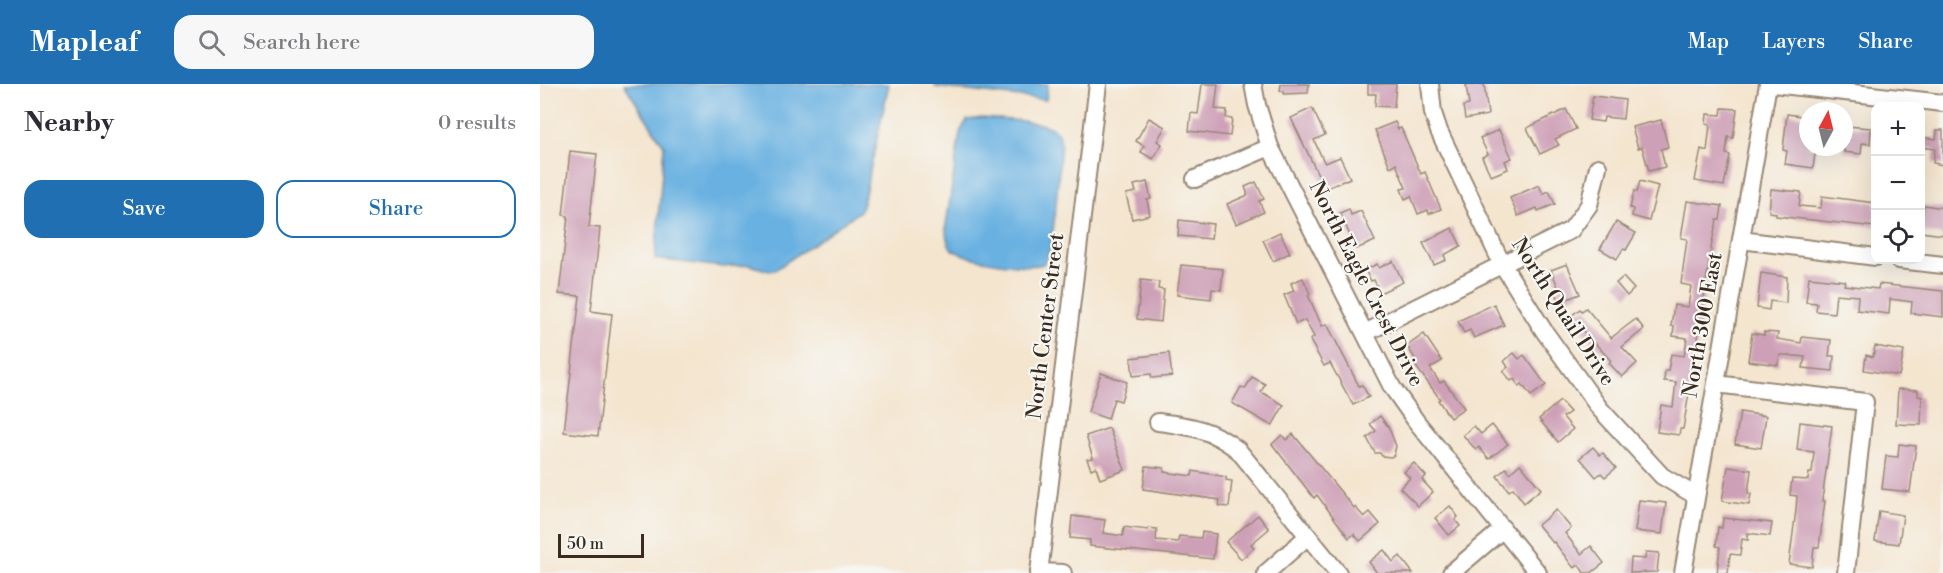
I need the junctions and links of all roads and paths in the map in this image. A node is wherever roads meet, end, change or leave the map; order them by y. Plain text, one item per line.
1 (1098, 84) edge
2 (1253, 84) edge
3 (1430, 84) edge
4 (1768, 84) edge
5 (1773, 84) edge
6 (1943, 103) edge
7 (1270, 147) junction
8 (1598, 167) dead end
9 (1195, 179) dead end
10 (1741, 240) junction
11 (1871, 256) edge
12 (1925, 263) edge
13 (1502, 264) junction
14 (1943, 265) edge
15 (1365, 333) junction
16 (1716, 384) junction
17 (1158, 422) dead end
18 (1696, 496) junction
19 (1503, 529) junction
20 (1308, 536) junction
21 (1039, 572) edge
22 (1063, 573) edge
23 (1266, 573) edge
24 (1338, 573) edge
25 (1451, 573) edge
26 (1538, 573) edge
27 (1683, 573) edge
28 (1846, 573) edge

1 - 21 street, North Center Street
2 - 7 street, North Eagle Crest Drive
3 - 13 street, North Quail Drive
4 - 10 street, North 300 East
5 - 6 street
7 - 9 street
7 - 15 street, North Eagle Crest Drive
8 - 13 street
10 - 11 street
10 - 16 street, North 300 East
12 - 14 street
13 - 15 street
13 - 18 street, North Quail Drive
15 - 19 street, North Eagle Crest Drive
16 - 18 street, North 300 East
16 - 28 street
17 - 20 street
18 - 27 street, North 300 East
19 - 25 street
19 - 26 street, North Eagle Crest Drive
20 - 23 street
20 - 24 street
21 - 22 street

